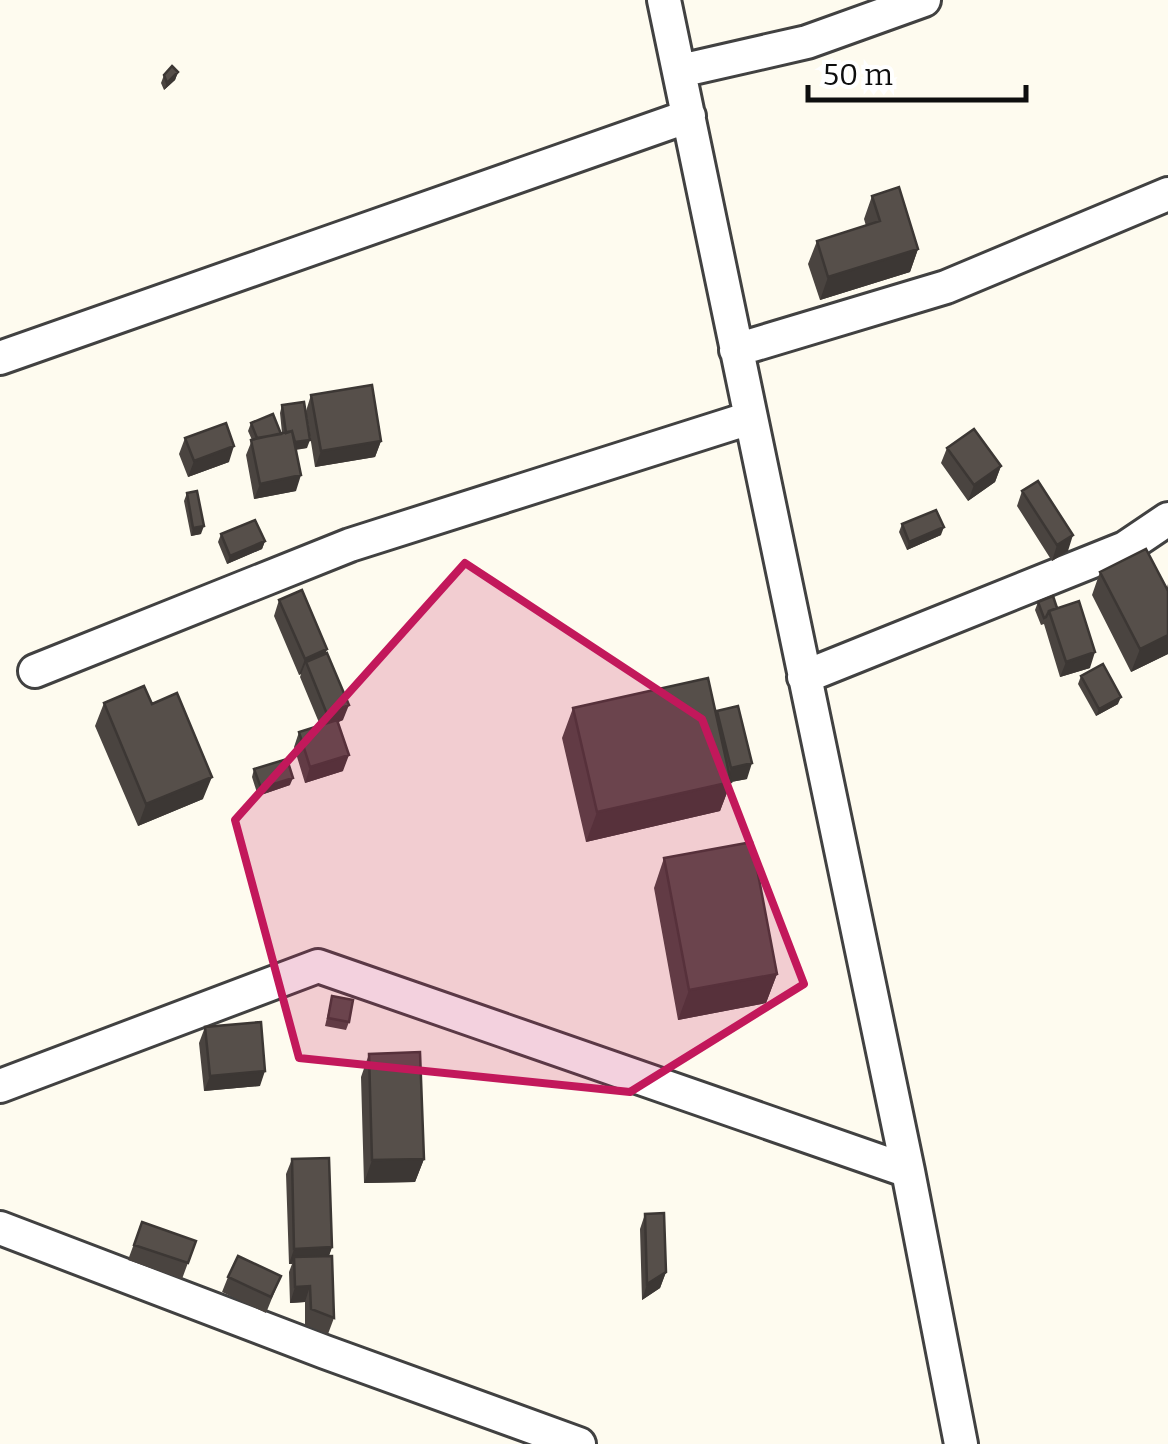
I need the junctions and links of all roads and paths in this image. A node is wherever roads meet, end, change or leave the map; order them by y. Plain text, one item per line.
1 (664, 0) edge
2 (924, 0) edge
3 (680, 71) junction
4 (690, 116) junction
5 (1168, 194) edge
6 (736, 350) junction
7 (0, 358) edge
8 (750, 418) junction
9 (1168, 519) edge
10 (35, 671) dead end
11 (804, 678) junction
12 (0, 1086) edge
13 (908, 1172) junction
14 (0, 1228) edge
15 (580, 1444) edge
16 (961, 1444) edge

1 - 3 street
2 - 3 street
3 - 4 street
4 - 6 street
4 - 7 street
5 - 6 street
6 - 8 street
8 - 10 street
8 - 11 street
9 - 11 street
11 - 13 street
12 - 13 street
13 - 16 street
14 - 15 street

